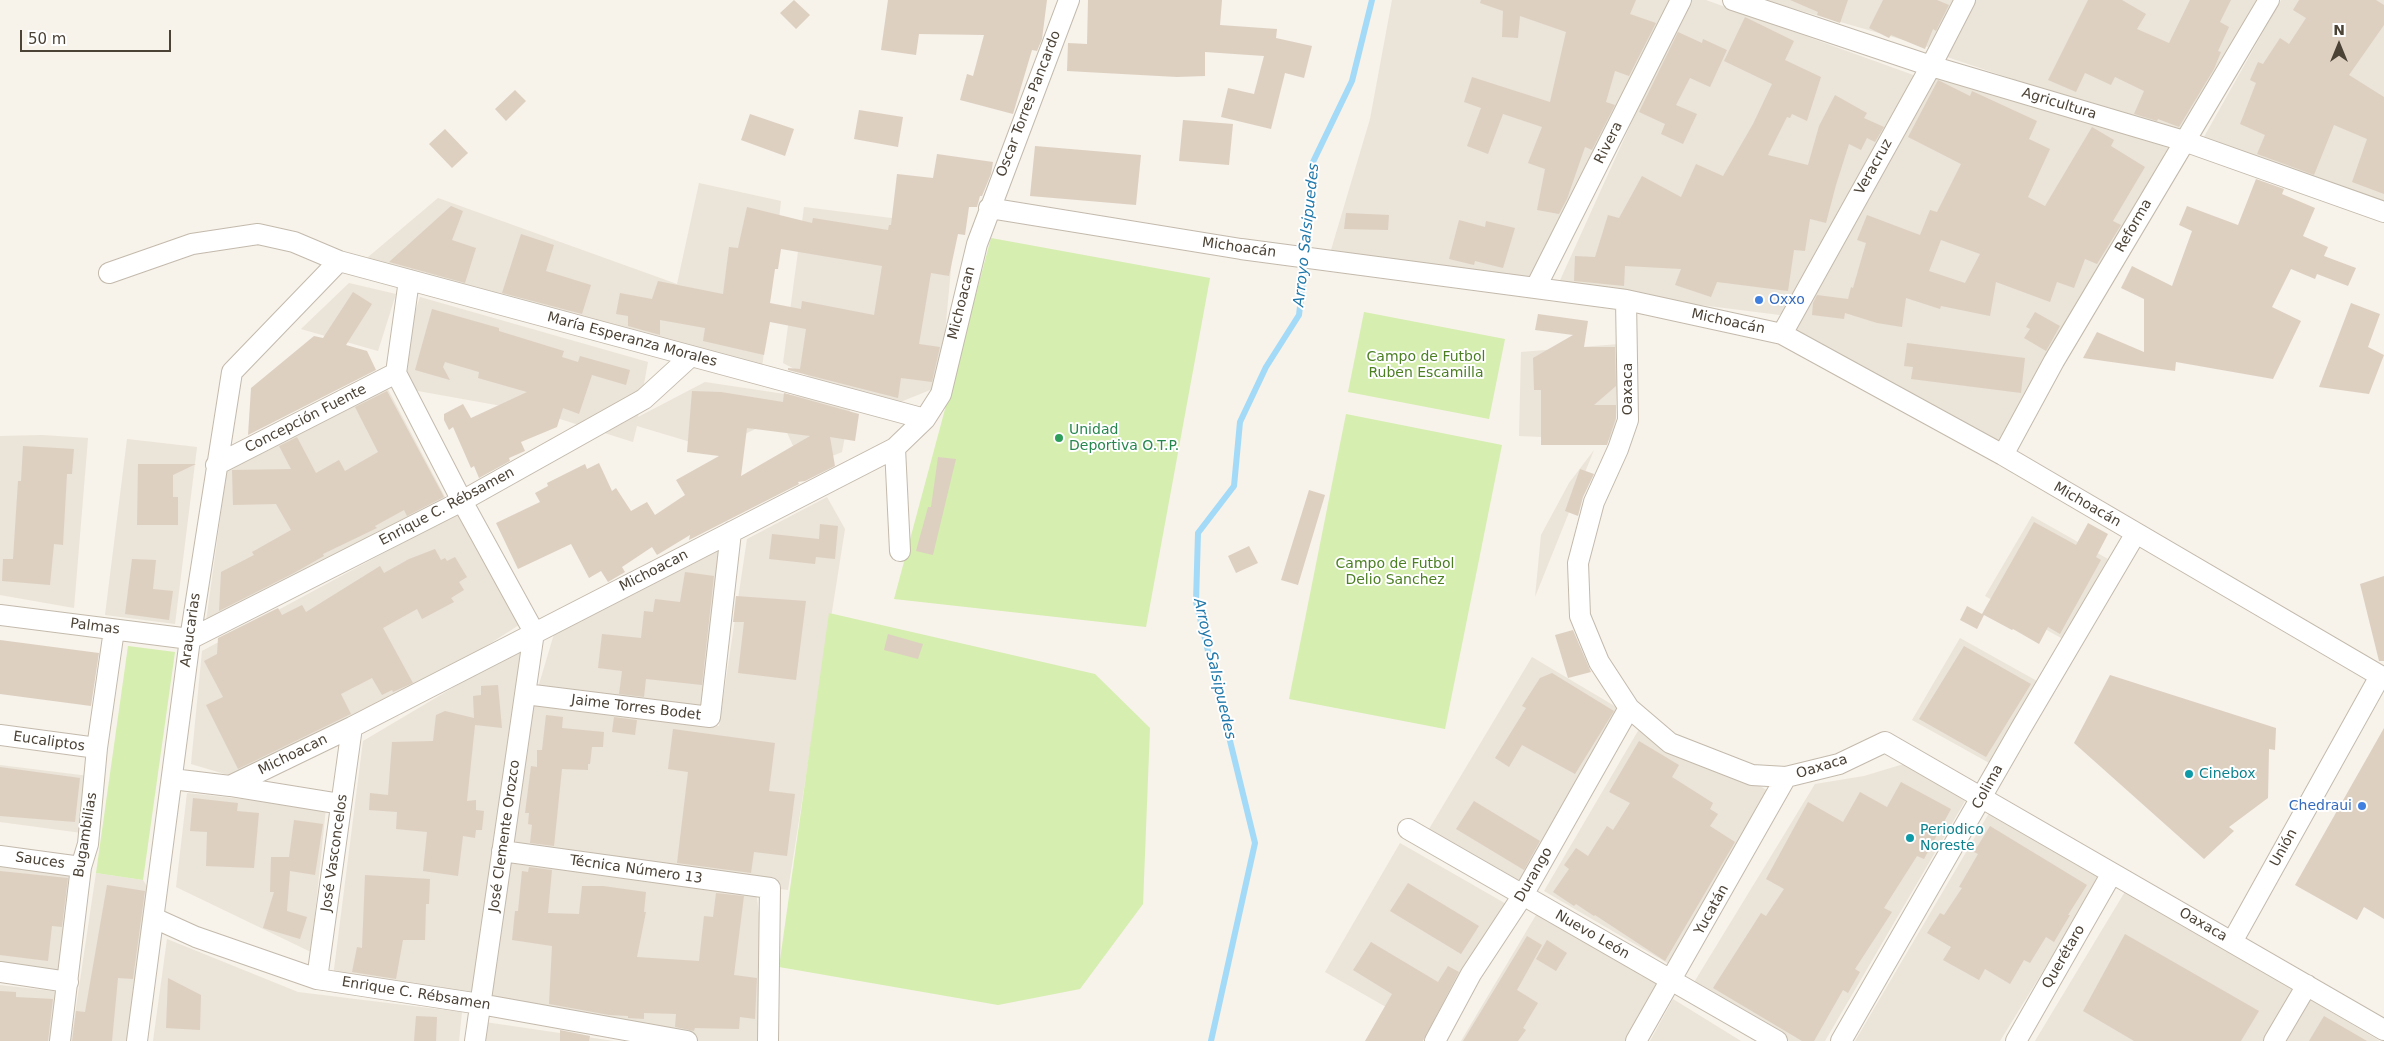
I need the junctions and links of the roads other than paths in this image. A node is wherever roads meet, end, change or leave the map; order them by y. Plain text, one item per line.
1 (1069, 0) edge
2 (1681, 0) edge
3 (1733, 0) edge
4 (1965, 0) edge
5 (2269, 0) edge
6 (1931, 66) junction
7 (2184, 141) junction
8 (988, 208) junction
9 (2384, 212) edge
10 (339, 261) junction
11 (109, 273) dead end
12 (409, 280) junction
13 (1536, 287) junction
14 (1626, 300) junction
15 (1782, 334) junction
16 (690, 356) junction
17 (396, 373) junction
18 (925, 419) junction
19 (895, 448) junction
20 (2003, 456) junction
21 (216, 465) junction
22 (462, 501) junction
23 (732, 532) junction
24 (2136, 533) junction
25 (900, 551) dead end
26 (0, 615) edge
27 (114, 630) junction
28 (534, 632) junction
29 (190, 639) junction
30 (2382, 677) edge
31 (525, 694) junction
32 (1629, 708) junction
33 (352, 727) junction
34 (0, 735) edge
35 (98, 748) junction
36 (1786, 778) junction
37 (172, 780) junction
38 (230, 786) junction
39 (1982, 798) junction
40 (341, 804) junction
41 (1408, 829) dead end
42 (502, 851) junction
43 (0, 856) edge
44 (81, 867) junction
45 (2112, 873) junction
46 (1523, 895) junction
47 (154, 918) junction
48 (2232, 942) junction
49 (0, 972) edge
50 (317, 979) junction
51 (1672, 981) junction
52 (68, 982) junction
53 (2307, 985) junction
54 (480, 1004) junction
55 (2384, 1030) edge
56 (60, 1041) edge
57 (137, 1041) edge
58 (475, 1041) edge
59 (687, 1041) edge
60 (768, 1041) edge
61 (1436, 1041) edge
62 (1636, 1041) edge
63 (1777, 1041) edge
64 (1841, 1041) edge
65 (2016, 1041) edge
66 (2274, 1041) edge

1 - 8 street, Oscar Torres Pancardo
2 - 13 street, Rivera
3 - 6 street, Agricultura
4 - 6 street, Veracruz
5 - 7 street, Reforma
6 - 7 street, Agricultura
6 - 15 street, Veracruz
7 - 9 street, Agricultura
7 - 20 street, Reforma
8 - 13 street, Michoacán
8 - 18 street, Michoacan
10 - 11 street, María Esperanza Morales
10 - 12 street, María Esperanza Morales
10 - 21 street, Araucarias
12 - 16 street, María Esperanza Morales
12 - 17 street
13 - 14 street, Michoacán
14 - 15 street, Michoacán
14 - 32 street, Oaxaca
15 - 20 street, Michoacán
16 - 18 street, María Esperanza Morales
16 - 22 street, Enrique C. Rébsamen
17 - 21 street, Concepción Fuente
17 - 22 street
18 - 19 street, Michoacan
19 - 23 street, Michoacan
19 - 25 street
20 - 24 street, Michoacán
21 - 29 street, Araucarias
22 - 28 street
22 - 29 street, Enrique C. Rébsamen
23 - 28 street, Michoacan
23 - 31 street, Jaime Torres Bodet
24 - 30 street, Michoacán
24 - 39 street, Colima
26 - 27 street, Palmas
27 - 29 street, Palmas
27 - 35 street, Bugambilias
28 - 31 street, José Clemente Orozco
28 - 33 street, Michoacan
29 - 37 street, Araucarias
30 - 48 street, Unión
31 - 42 street, José Clemente Orozco
32 - 36 street, Oaxaca
32 - 46 street, Durango
33 - 38 street, Michoacan
33 - 40 street, José Vasconcelos
34 - 35 street, Eucaliptos
35 - 44 street, Bugambilias
36 - 39 street, Oaxaca
36 - 51 street, Yucatán
37 - 38 street
37 - 47 street, Araucarias
38 - 40 street
39 - 45 street, Oaxaca
39 - 64 street, Colima
40 - 50 street, José Vasconcelos
41 - 46 street, Nuevo León
42 - 54 street, José Clemente Orozco
42 - 60 street, Técnica Número 13
43 - 44 street, Sauces
44 - 52 street, Bugambilias
45 - 48 street, Oaxaca
45 - 65 street, Querétaro
46 - 51 street, Nuevo León
46 - 61 street, Durango
47 - 50 street, Enrique C. Rébsamen
47 - 57 street, Araucarias
48 - 53 street, Oaxaca
49 - 52 street
50 - 54 street, Enrique C. Rébsamen
51 - 62 street, Yucatán
51 - 63 street, Nuevo León
52 - 56 street, Bugambilias
53 - 55 street, Oaxaca
53 - 66 street
54 - 58 street, José Clemente Orozco
54 - 59 street, Enrique C. Rébsamen

